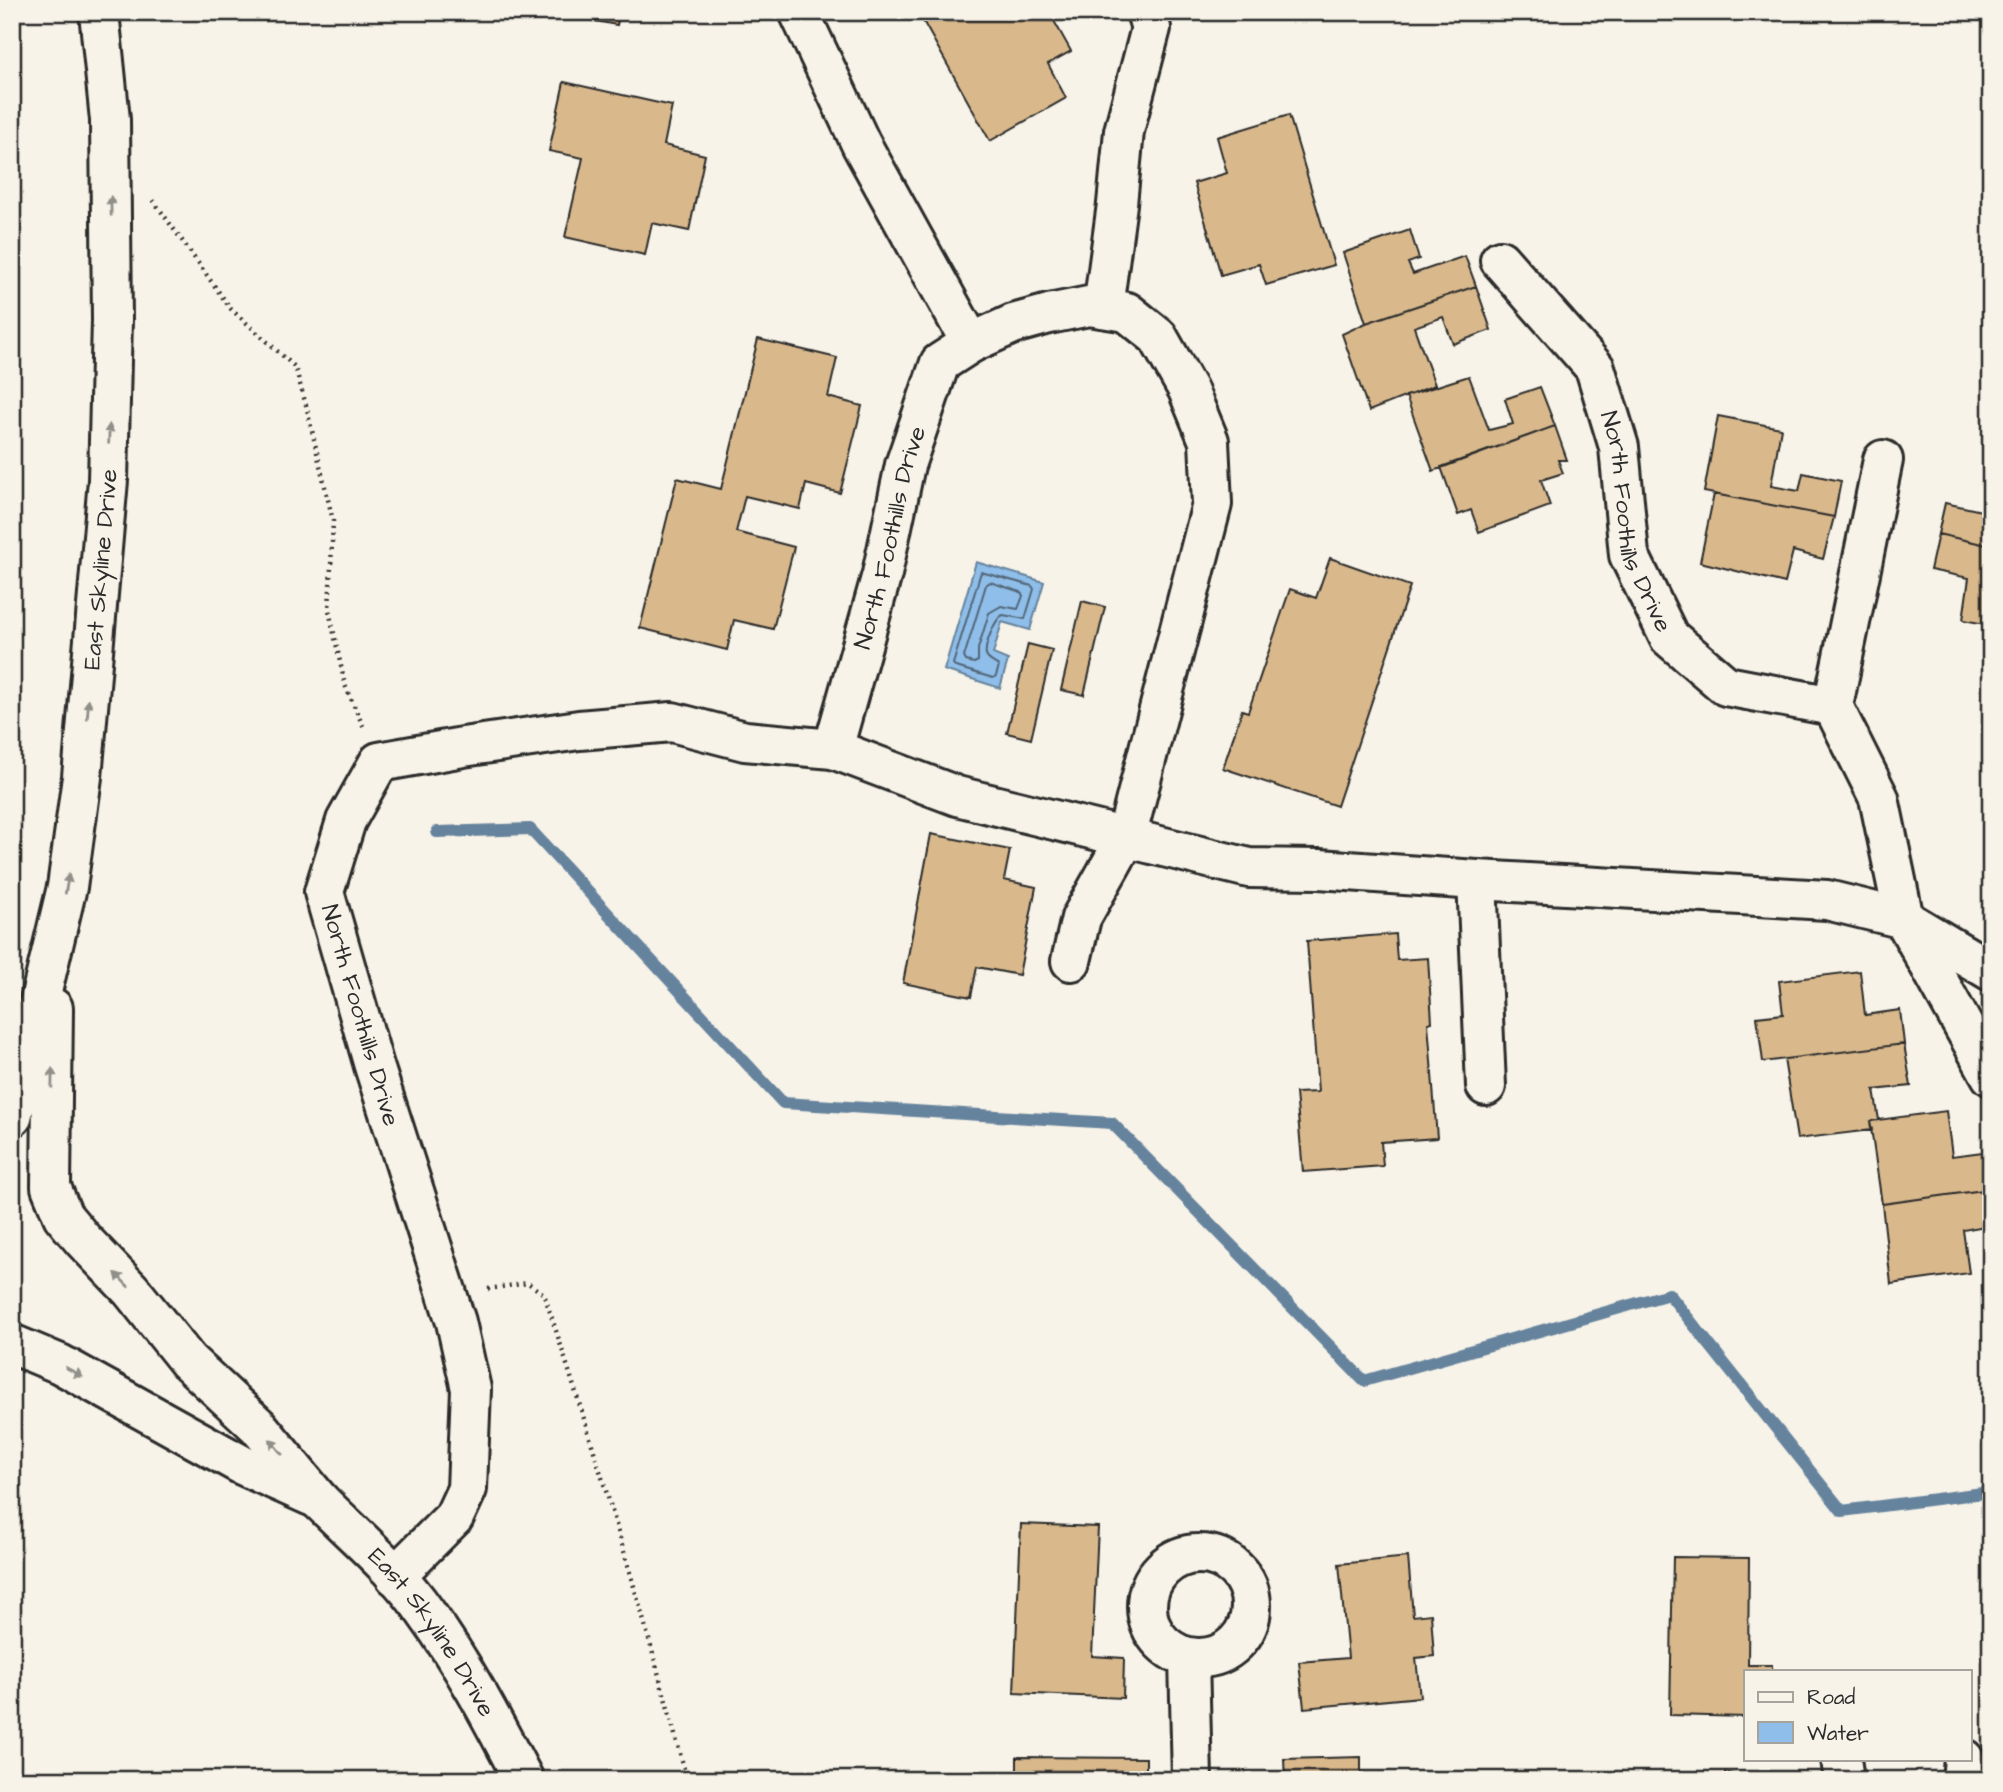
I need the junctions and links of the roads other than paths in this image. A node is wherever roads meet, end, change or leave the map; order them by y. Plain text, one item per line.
1 (99, 12) edge
2 (799, 12) edge
3 (1146, 12) edge
4 (1500, 260) dead end
5 (1103, 308) junction
6 (971, 343) junction
7 (1883, 460) dead end
8 (1833, 706) junction
9 (834, 750) junction
10 (1126, 838) junction
11 (1477, 880) junction
12 (1904, 919) junction
13 (54, 935) junction
14 (1071, 961) dead end
15 (1991, 971) edge
16 (1991, 1076) edge
17 (1486, 1086) dead end
18 (12, 1117) edge
19 (12, 1344) edge
20 (319, 1500) junction
21 (395, 1576) junction
22 (1189, 1658) dead end
23 (1841, 1760) edge
24 (1964, 1760) edge
25 (524, 1780) edge
26 (1192, 1780) edge
27 (1844, 1780) edge
28 (1962, 1780) edge

13 -> 1 street, East Skyline Drive
2 - 6 street
3 - 5 street
4 - 8 street, North Foothills Drive
5 - 6 street, North Foothills Drive
5 - 10 street, North Foothills Drive
6 - 9 street, North Foothills Drive
7 - 8 street
8 - 12 street
9 - 10 street
9 - 21 street, North Foothills Drive
10 - 11 street
10 - 14 street, North Foothills Drive
11 - 12 street
11 - 17 street
12 - 15 street
12 - 16 street
13 - 18 street, East Skyline Drive
20 -> 13 street, East Skyline Drive
19 -> 20 street
20 - 21 street, East Skyline Drive
21 - 25 street, East Skyline Drive
22 - 26 street
23 - 27 street
24 - 28 street

